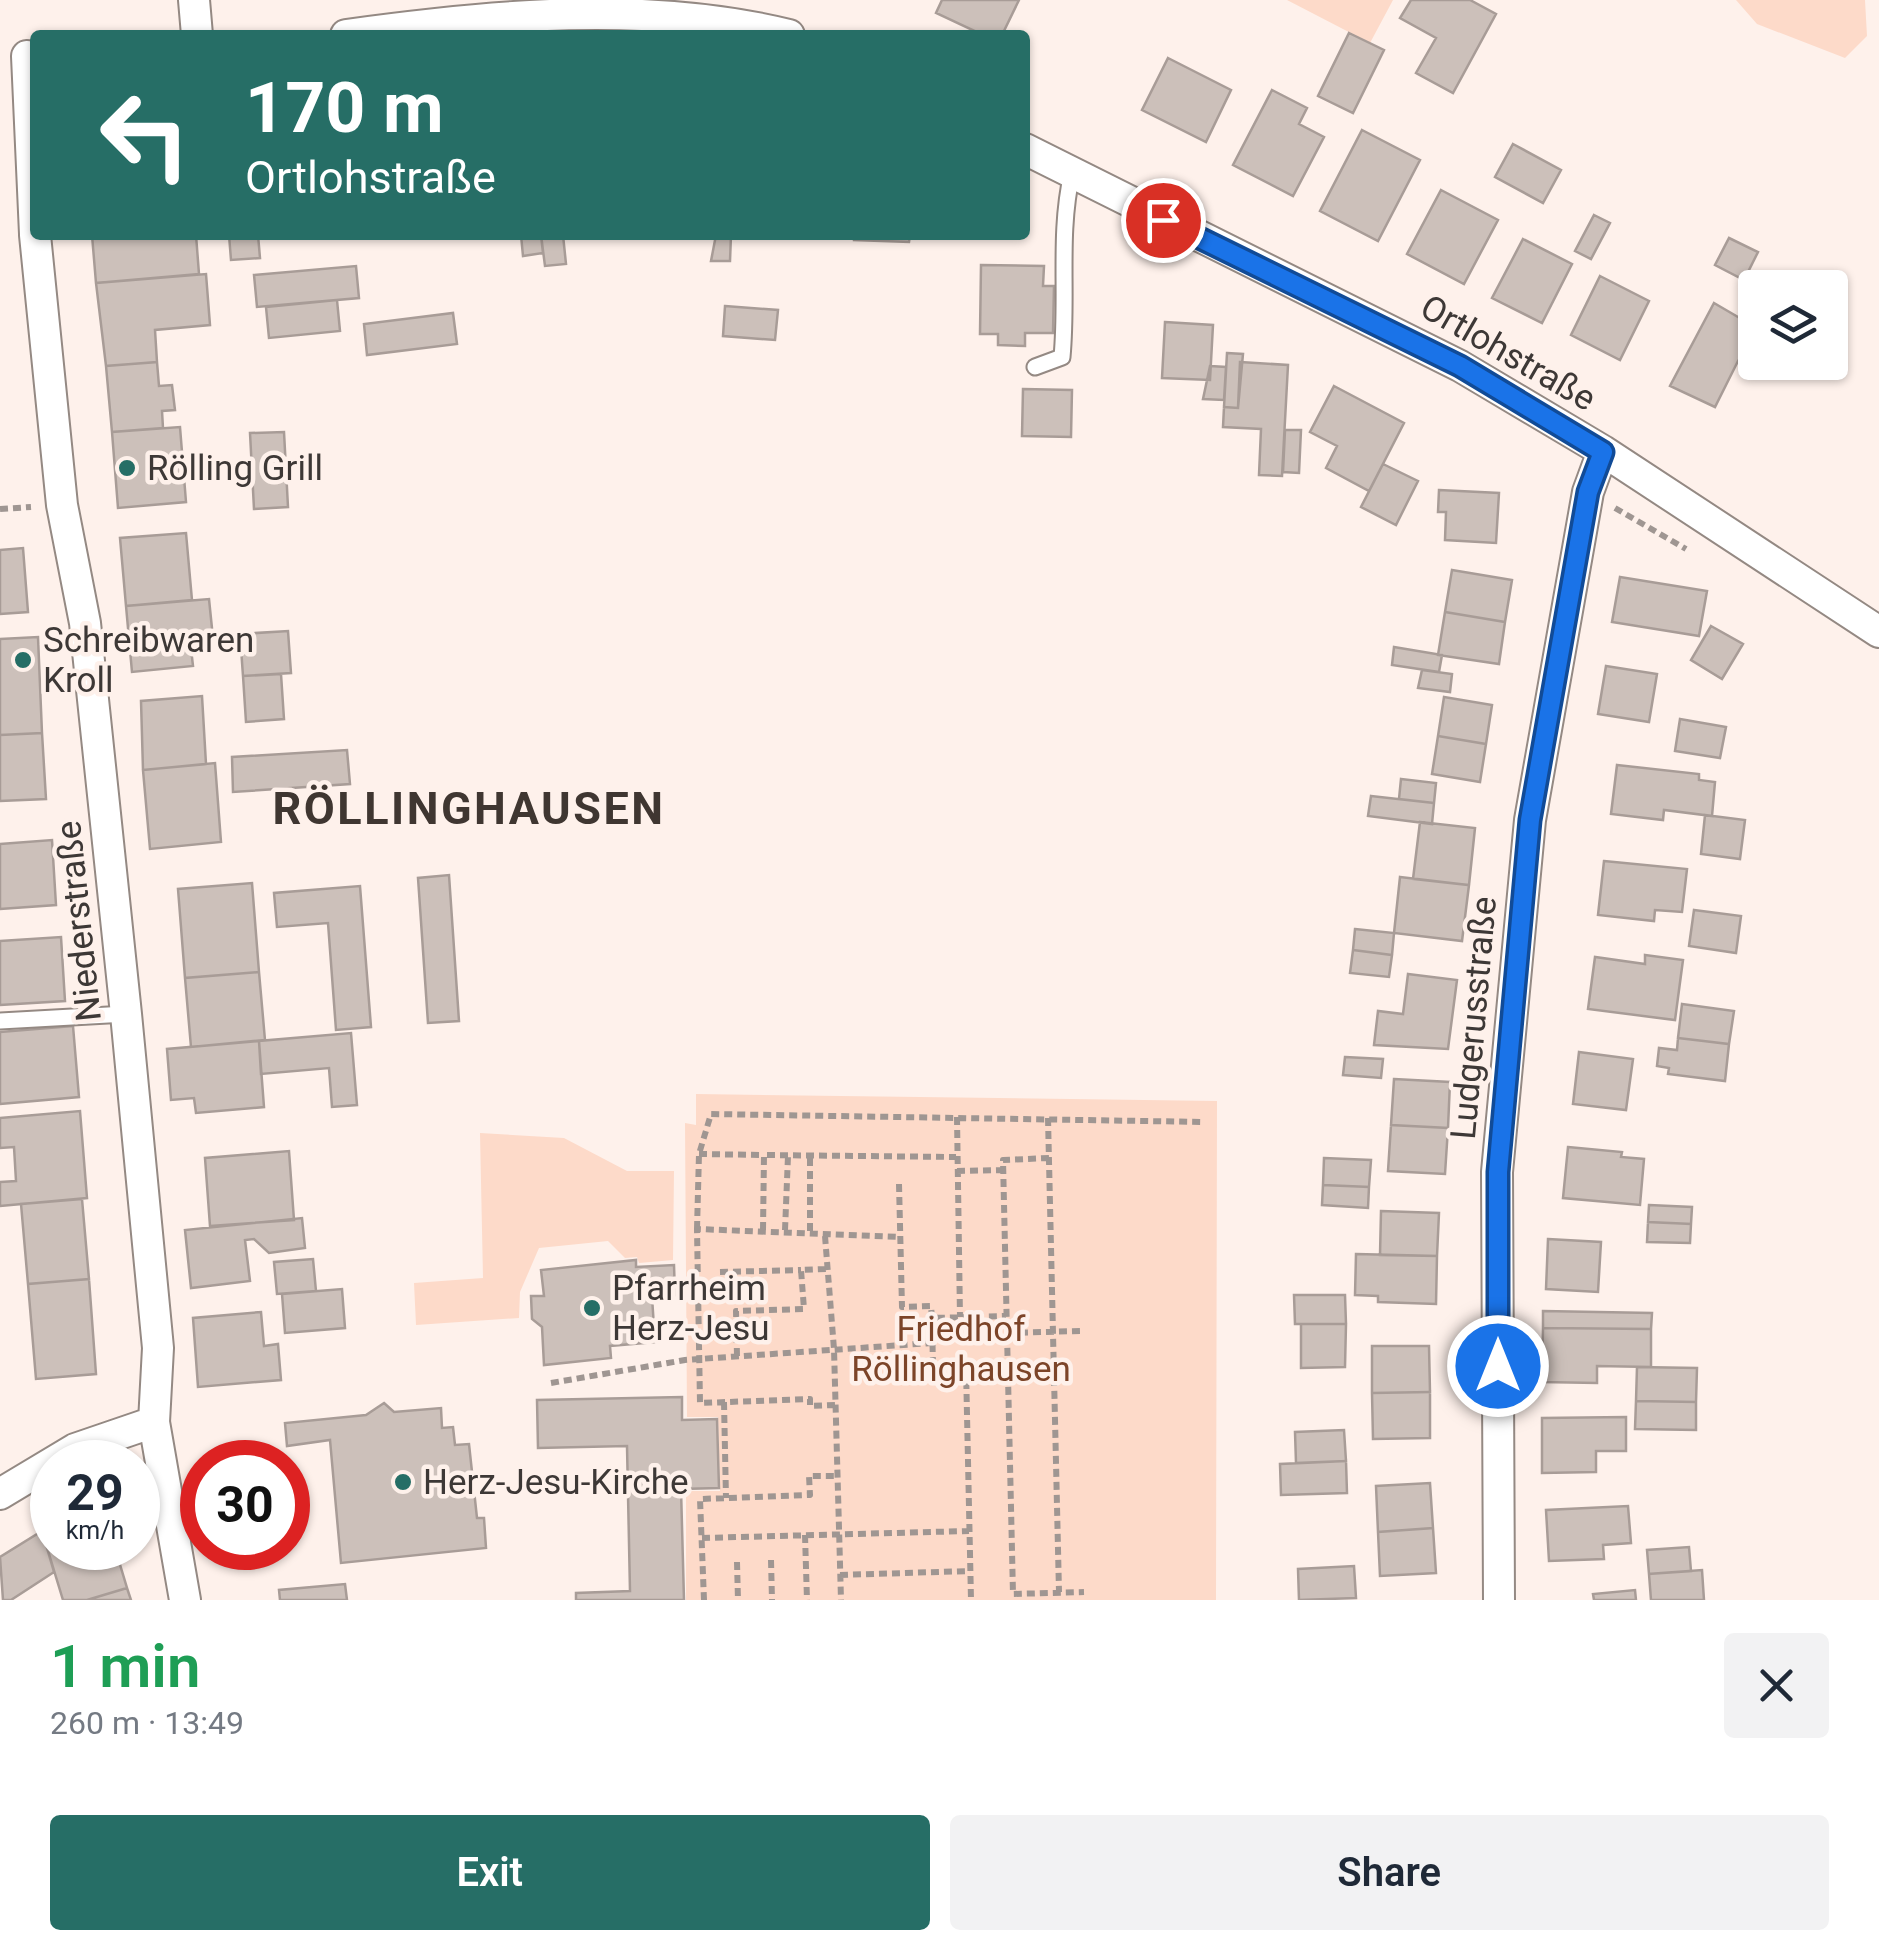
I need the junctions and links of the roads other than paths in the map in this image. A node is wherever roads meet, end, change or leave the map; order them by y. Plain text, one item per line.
1 (194, 0) edge
2 (474, 8) edge
3 (197, 30) edge
4 (370, 30) edge
5 (775, 30) edge
6 (21, 56) edge
7 (1030, 151) edge
8 (30, 171) edge
9 (1072, 173) junction
10 (36, 240) edge
11 (1035, 367) dead end
12 (1603, 452) junction
13 (1879, 632) edge
14 (126, 1014) junction
15 (0, 1021) edge
16 (154, 1422) junction
17 (0, 1494) edge
18 (185, 1600) edge
19 (1499, 1600) edge

1 - 3 street
2 - 4 street
2 - 5 street
6 - 8 street, Niederstraße
7 - 9 street, Ortlohstraße
9 - 11 lane
9 - 12 street, Ortlohstraße
10 - 14 street, Niederstraße
12 - 13 street, Ortlohstraße
12 - 19 street, Ludgerusstraße
14 - 15 lane
14 - 16 street, Niederstraße
16 - 17 street
16 - 18 street, Niederstraße

